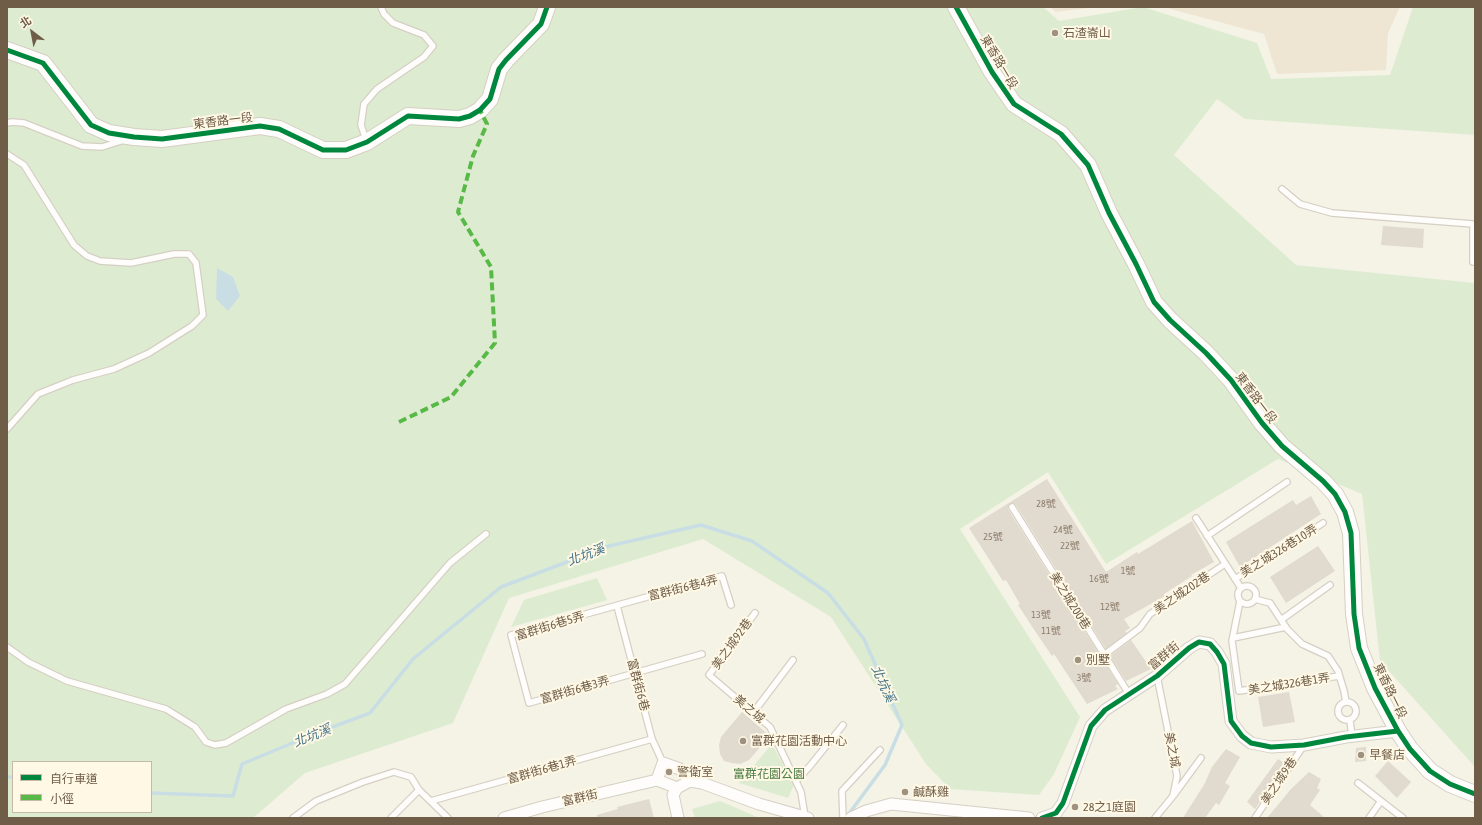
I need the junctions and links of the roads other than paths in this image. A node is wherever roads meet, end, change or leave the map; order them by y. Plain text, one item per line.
1 (381, 7) edge
2 (546, 7) edge
3 (956, 7) edge
4 (7, 50) edge
5 (7, 123) edge
6 (134, 137) junction
7 (367, 142) junction
8 (7, 154) edge
9 (1282, 189) dead end
10 (1475, 262) edge
11 (7, 429) edge
12 (1288, 482) dead end
13 (1012, 507) dead end
14 (1196, 518) dead end
15 (1323, 523) dead end
16 (486, 534) dead end
17 (1207, 536) junction
18 (1225, 564) junction
19 (1235, 579) junction
20 (1330, 585) dead end
21 (1241, 588) junction
22 (1255, 599) junction
23 (1240, 601) junction
24 (731, 605) dead end
25 (617, 606) junction
26 (755, 613) dead end
27 (1281, 620) junction
28 (1286, 627) junction
29 (1233, 638) junction
30 (7, 647) edge
31 (702, 654) dead end
32 (1104, 655) junction
33 (793, 660) dead end
34 (518, 666) joint
35 (635, 674) junction
36 (709, 675) joint
37 (1157, 676) junction
38 (1339, 676) junction
39 (1129, 694) junction
40 (1346, 702) junction
41 (753, 713) junction
42 (1350, 721) junction
43 (843, 725) dead end
44 (1398, 731) junction
45 (1352, 736) junction
46 (652, 739) junction
47 (1304, 745) junction
48 (880, 750) dead end
49 (1201, 758) dead end
50 (662, 763) junction
51 (657, 780) junction
52 (690, 781) junction
53 (796, 781) junction
54 (1358, 782) dead end
55 (677, 788) junction
56 (419, 790) junction
57 (1475, 794) edge
58 (1173, 796) junction
59 (431, 801) junction
60 (1380, 801) junction
61 (806, 817) edge
62 (294, 818) edge
63 (391, 818) edge
64 (448, 818) edge
65 (504, 818) edge
66 (678, 818) edge
67 (842, 818) edge
68 (851, 818) edge
69 (1029, 818) edge
70 (1042, 818) edge
71 (1155, 818) edge
72 (1255, 818) edge
73 (1369, 818) edge
74 (1403, 818) edge

1 - 7 lane
2 - 7 street, 東香路一段
3 - 44 street, 東香路一段
4 - 6 street, 東香路一段
5 - 6 lane
6 - 7 street, 東香路一段
8 - 11 lane
9 - 10 lane
12 - 17 lane
13 - 32 lane, 美之城200巷
14 - 17 lane
15 - 19 lane, 美之城326巷10弄
16 - 30 lane
17 - 18 lane
18 - 19 lane
18 - 32 lane, 美之城202巷
19 - 21 lane
20 - 27 lane
21 - 22 lane
21 - 23 lane
22 - 23 lane
22 - 27 lane
23 - 29 lane
24 - 25 lane, 富群街6巷4弄
25 - 34 lane, 富群街6巷5弄
25 - 35 lane, 富群街6巷
26 - 36 lane, 美之城92巷
27 - 28 lane
28 - 29 lane
28 - 38 lane
29 - 38 lane, 美之城326巷1弄
31 - 35 lane
32 - 39 lane, 美之城200巷
33 - 41 lane
34 - 35 lane, 富群街6巷3弄
35 - 46 lane, 富群街6巷
36 - 41 lane, 美之城
37 - 39 street, 富群街
37 - 47 street, 富群街
37 - 58 lane, 美之城
38 - 40 lane
39 - 70 street, 富群街
40 - 42 lane
40 - 42 lane
41 - 53 lane, 美之城
42 - 45 lane
43 - 53 lane
44 - 45 street, 富群街
44 - 57 street, 東香路一段
45 - 47 street, 富群街
46 - 50 lane, 富群街6巷
46 - 59 lane, 富群街6巷1弄
47 - 72 lane, 美之城9巷
48 - 67 lane
49 - 58 lane
50 - 51 street
50 - 52 street
51 - 55 street
51 - 65 street, 富群街
52 - 55 street
52 - 61 street
53 - 61 lane, 美之城
54 - 60 lane
55 - 66 street
56 - 59 lane
56 - 62 lane
56 - 63 lane
58 - 71 lane, 美之城
59 - 64 lane
60 - 73 lane
60 - 74 lane
68 - 69 street

